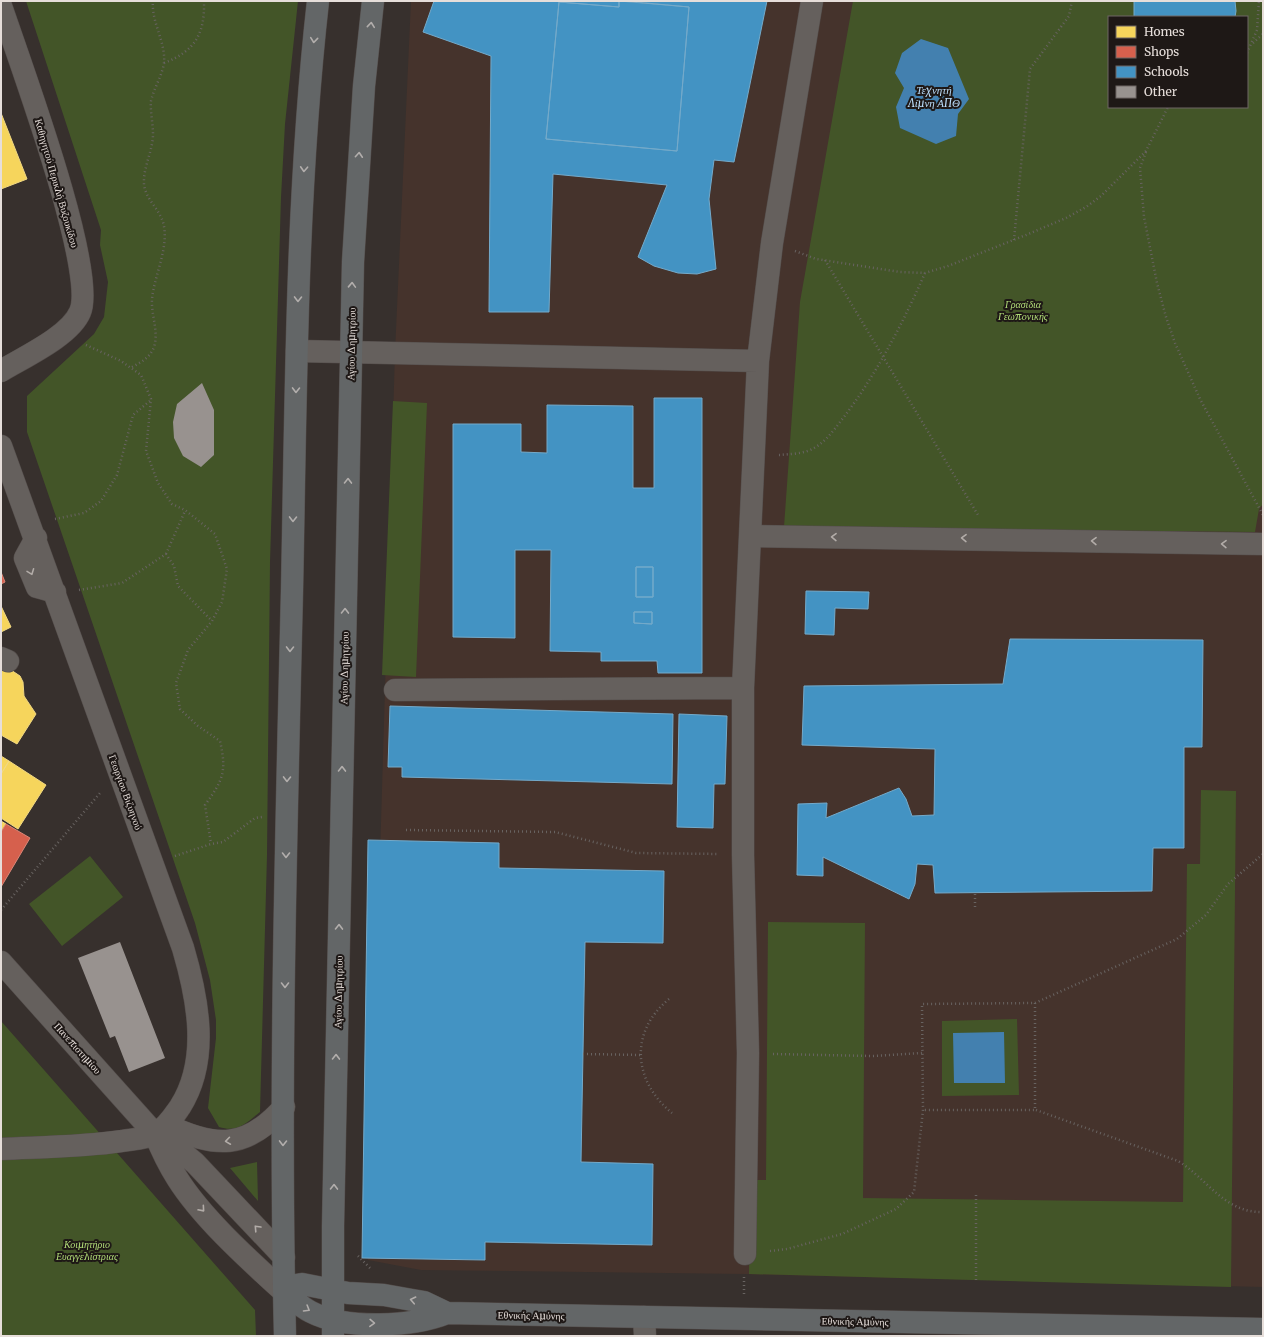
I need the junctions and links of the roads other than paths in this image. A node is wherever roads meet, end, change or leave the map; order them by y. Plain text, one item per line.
1 (318, 1) edge
2 (373, 1) edge
3 (812, 1) edge
4 (1, 6) edge
5 (297, 350) junction
6 (350, 352) junction
7 (758, 361) junction
8 (1, 371) edge
9 (1, 446) edge
10 (751, 536) junction
11 (1263, 544) edge
12 (743, 688) junction
13 (395, 690) dead end
14 (1, 962) edge
15 (284, 1107) junction
16 (160, 1129) junction
17 (1, 1149) edge
18 (333, 1234) junction
19 (284, 1257) junction
20 (745, 1264) road end
21 (333, 1290) junction
22 (284, 1292) junction
23 (377, 1294) junction
24 (447, 1313) junction
25 (644, 1326) edge
26 (333, 1328) edge
27 (1263, 1329) edge
28 (1068, 1331) edge
29 (285, 1336) edge
30 (411, 1336) edge

1 -> 5 main road
6 -> 2 main road, Αγίου Δημητρίου
3 - 7 street
4 - 8 street, Καθηγητού Περικλή Βυζουκίδου
5 - 6 street
5 -> 15 main road
6 - 7 street
18 -> 6 main road, Αγίου Δημητρίου
7 - 10 street
9 - 16 street, Γεωργίου Βιζυηνού
11 -> 10 street
10 - 12 street
12 - 13 street
12 - 20 street
14 - 16 street, Πανεπιστημίου
15 -> 16 street
15 -> 19 main road
16 - 17 street
19 -> 16 street, Πανεπιστημίου
16 -> 22 street, Πανεπιστημίου
18 - 21 main road, Αγίου Δημητρίου
18 - 23 main road
19 - 21 main road, Εθνικής Αμύνης
19 - 22 main road
21 - 22 main road, Εθνικής Αμύνης
21 - 23 main road, Εθνικής Αμύνης
21 - 26 main road, Αγίου Δημητρίου
22 -> 26 main road, Εθνικής Αμύνης
22 - 29 main road
24 -> 23 main road, Εθνικής Αμύνης
24 - 25 main road, Εθνικής Αμύνης
26 -> 24 main road, Εθνικής Αμύνης
24 - 30 main road
25 - 28 main road, Εθνικής Αμύνης
27 - 28 main road, Εθνικής Αμύνης

